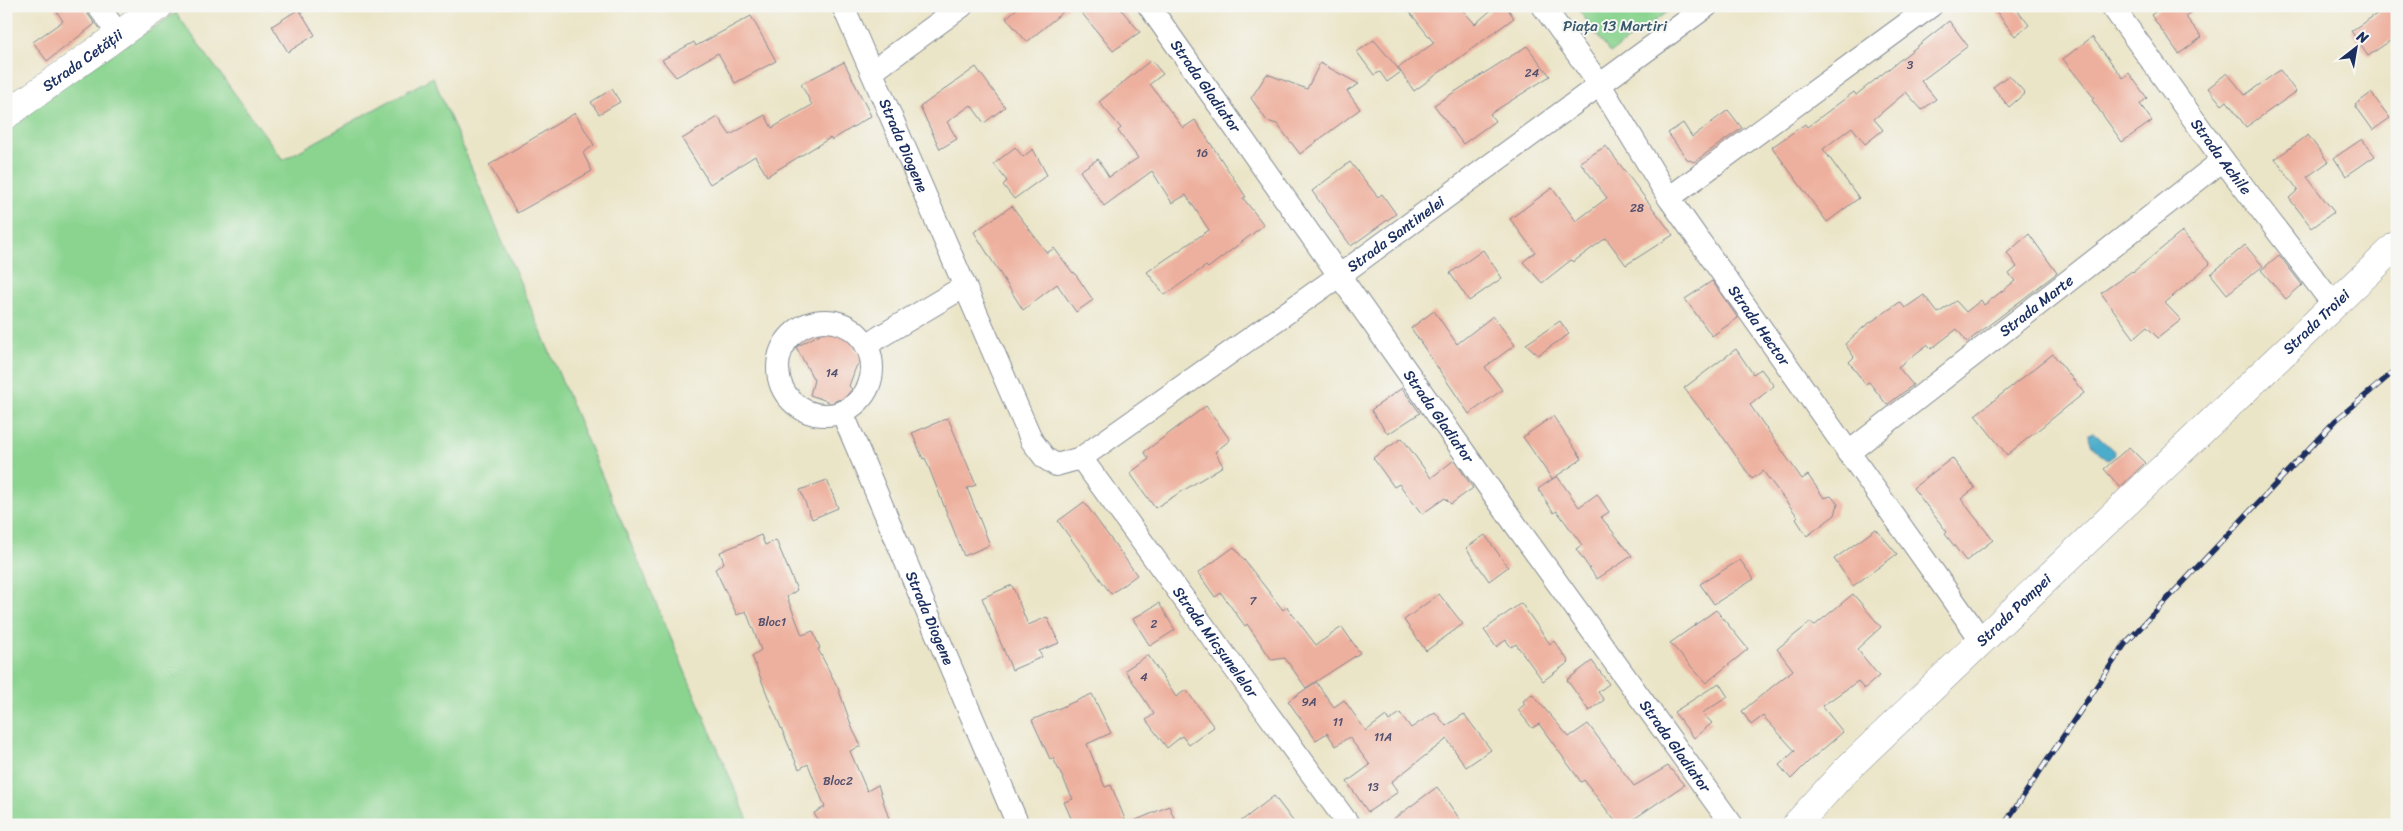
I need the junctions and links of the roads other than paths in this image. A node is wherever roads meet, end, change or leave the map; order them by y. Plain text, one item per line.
1 (98, 6) edge
2 (159, 6) edge
3 (843, 6) edge
4 (962, 6) edge
5 (1149, 6) edge
6 (1543, 6) edge
7 (1707, 6) edge
8 (1931, 6) edge
9 (2112, 6) edge
10 (119, 35) junction
11 (873, 71) junction
12 (1600, 85) junction
13 (6, 115) edge
14 (2223, 160) junction
15 (1669, 198) junction
16 (2397, 245) edge
17 (1340, 275) junction
18 (965, 286) junction
19 (2333, 304) junction
20 (866, 345) junction
21 (2236, 399) joint
22 (842, 412) junction
23 (1848, 452) junction
24 (1081, 458) junction
25 (1982, 641) junction
26 (1018, 825) edge
27 (1349, 825) edge
28 (1732, 825) edge
29 (1796, 825) edge

1 - 10 street
2 - 10 main road, Strada Cetății
3 - 11 street, Strada Diogene
4 - 11 street
5 - 17 street, Strada Gladiator
6 - 12 street, Strada Hector
7 - 12 street, Strada Santinelei
8 - 15 street
9 - 14 street, Strada Achile
10 - 13 main road, Strada Cetății
11 - 18 street, Strada Diogene
12 - 15 street, Strada Hector
12 - 17 street, Strada Santinelei
14 - 19 street, Strada Achile
14 - 23 street, Strada Marte
15 - 23 street, Strada Hector
16 - 19 main road, Strada Troiei
17 - 24 street, Strada Santinelei
17 - 28 street, Strada Gladiator
18 - 20 street
18 - 24 street, Strada Diogene
19 - 21 main road, Strada Troiei
20 - 22 street
20 - 22 street
21 - 25 main road, Strada Pompei
22 - 26 street, Strada Diogene
23 - 25 street, Strada Hector
24 - 27 street, Strada Micșunelelor
25 - 29 main road, Strada Pompei

